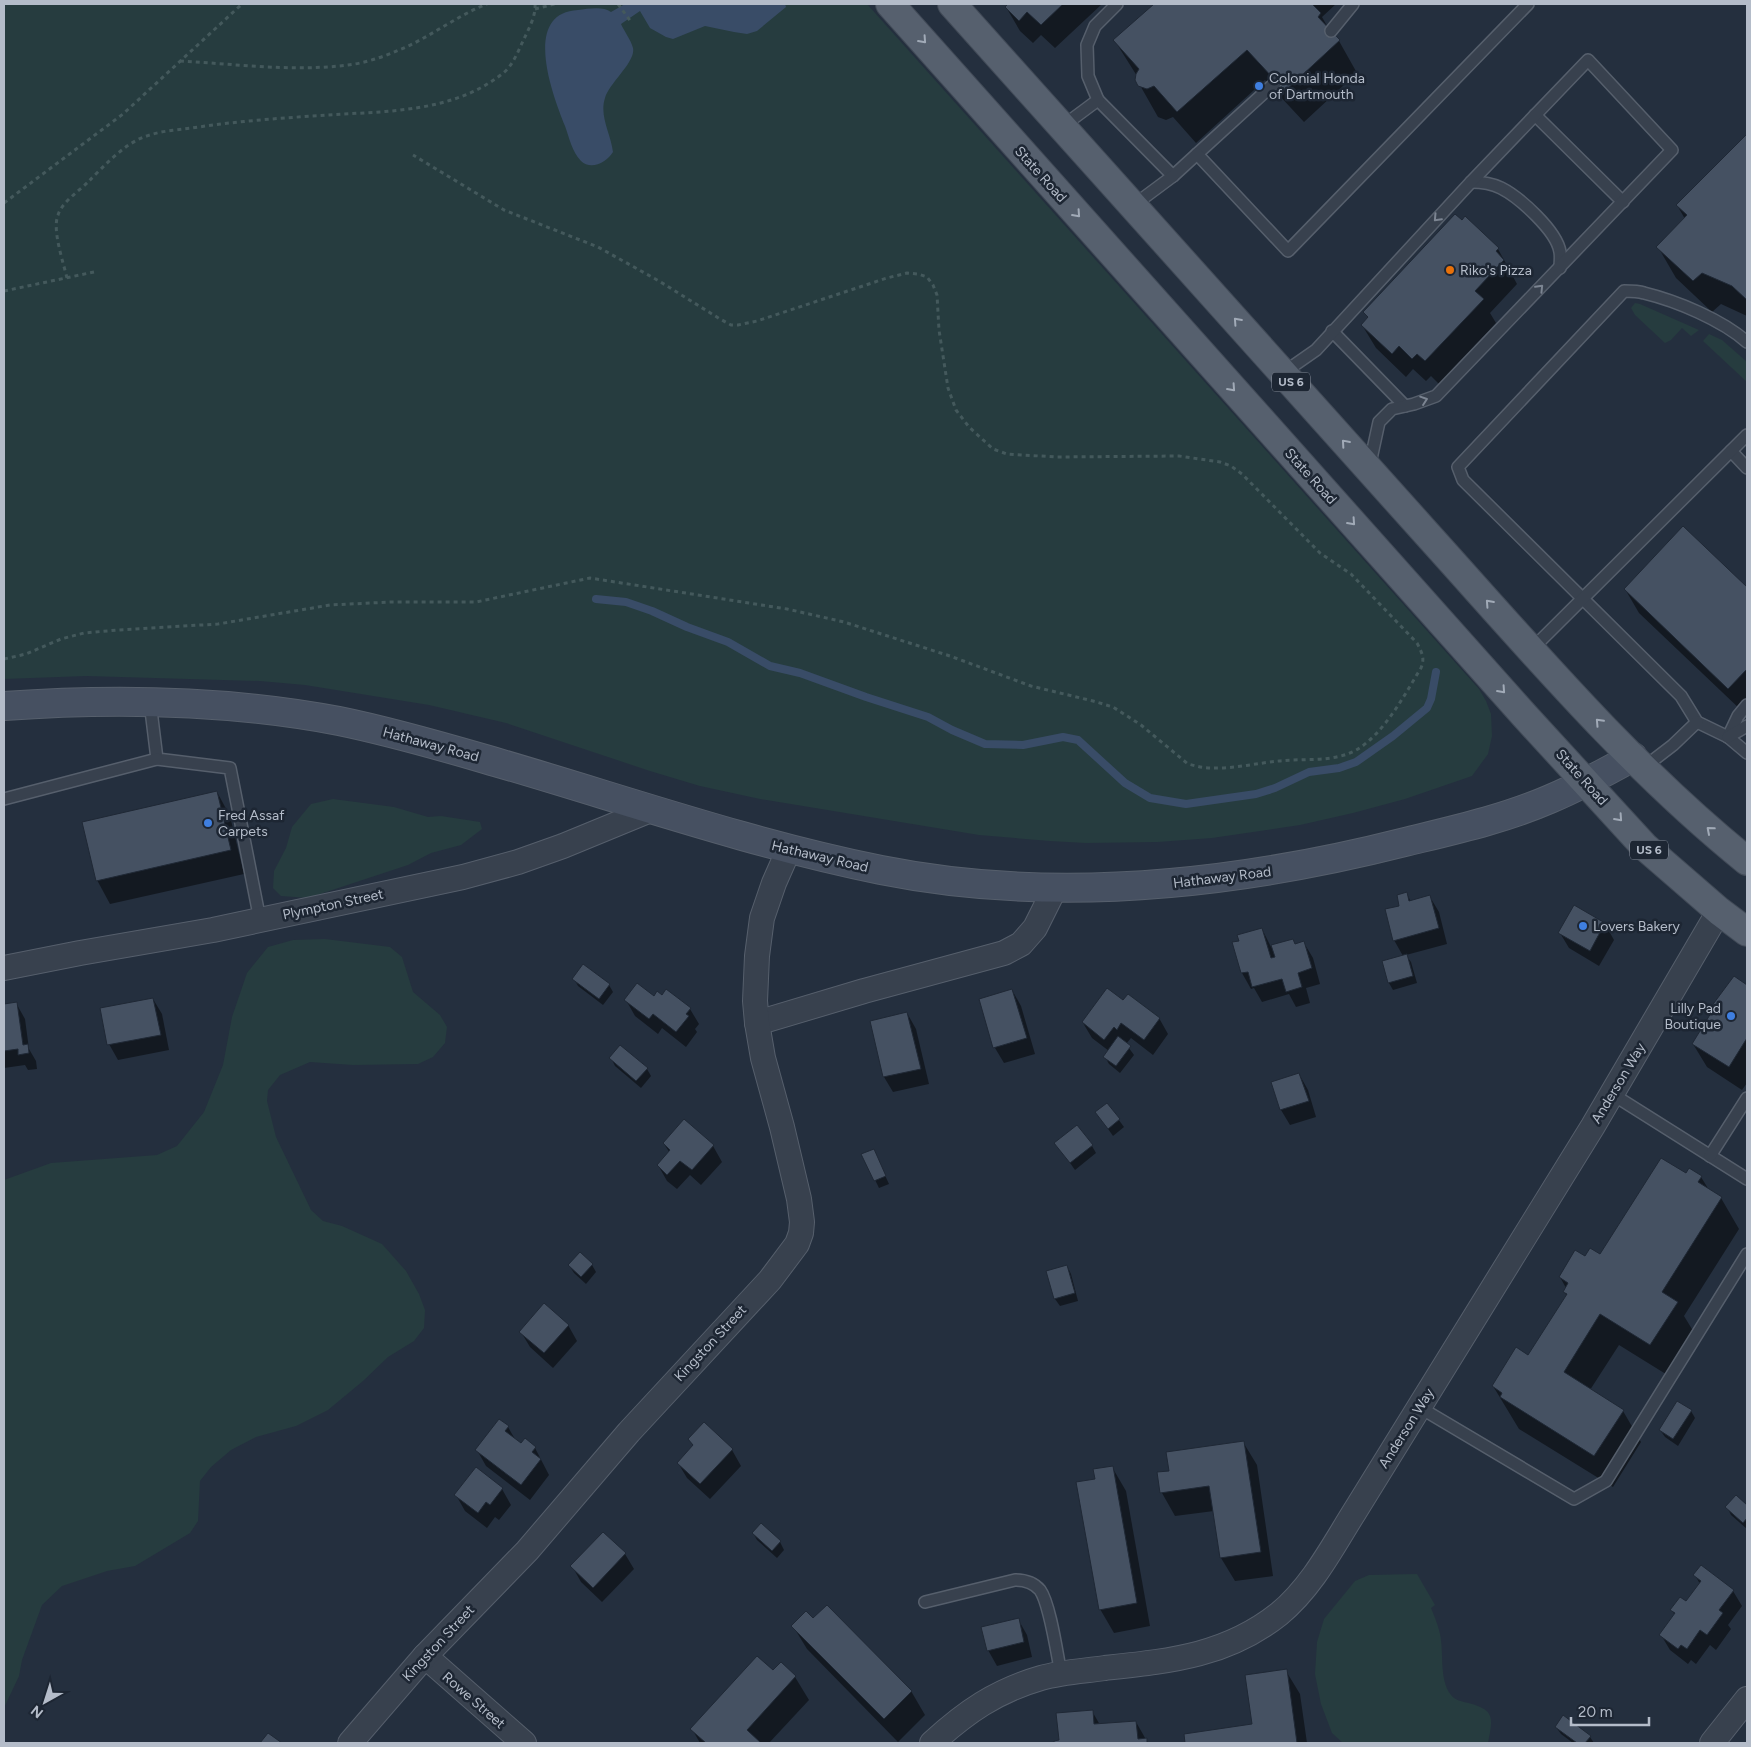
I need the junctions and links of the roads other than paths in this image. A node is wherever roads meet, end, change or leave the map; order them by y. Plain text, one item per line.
1 (890, 4) edge
2 (952, 4) edge
3 (1117, 4) edge
4 (1353, 4) edge
5 (1528, 4) edge
6 (1331, 31) dead end
7 (1276, 82) dead end
8 (1098, 100) junction
9 (1535, 115) junction
10 (1063, 126) junction
11 (1197, 154) junction
12 (1172, 176) junction
13 (1471, 182) junction
14 (1623, 202) junction
15 (1134, 205) junction
16 (1560, 268) junction
17 (1332, 331) junction
18 (1747, 342) edge
19 (1283, 373) junction
20 (1406, 406) junction
21 (1747, 435) edge
22 (1731, 451) junction
23 (1747, 468) edge
24 (1369, 470) junction
25 (1582, 600) junction
26 (1532, 650) junction
27 (150, 702) junction
28 (1747, 705) edge
29 (4, 706) edge
30 (1697, 722) junction
31 (1747, 726) edge
32 (1728, 737) junction
33 (1747, 753) edge
34 (157, 759) junction
35 (1638, 763) junction
36 (1586, 782) junction
37 (4, 799) edge
38 (653, 810) junction
39 (789, 849) junction
40 (1747, 861) edge
41 (1056, 888) junction
42 (1719, 910) junction
43 (260, 920) junction
44 (1747, 932) edge
45 (4, 968) edge
46 (757, 1023) junction
47 (1612, 1094) junction
48 (1747, 1098) edge
49 (1710, 1156) junction
50 (1747, 1179) edge
51 (1747, 1254) edge
52 (1419, 1407) junction
53 (925, 1602) dead end
54 (425, 1656) junction
55 (1061, 1674) junction
56 (1747, 1700) edge
57 (350, 1743) edge
58 (524, 1743) edge
59 (932, 1743) edge
60 (1712, 1743) edge

1 -> 36 main road, State Road / US 6
2 - 10 main road, US 6
3 - 8 lane
4 - 6 lane
5 - 11 lane
7 - 11 lane
8 - 10 lane
8 - 12 lane
9 - 13 lane
9 - 14 lane
9 - 14 lane
10 - 15 main road, US 6
11 - 12 lane
12 - 15 lane
13 - 16 lane
13 -> 17 lane
14 - 16 lane
19 -> 15 main road, US 6
20 -> 16 lane
17 - 19 lane
17 - 20 lane
18 - 25 lane
24 -> 19 main road, US 6
20 - 24 lane
21 - 22 lane
22 - 23 lane
22 - 25 lane
26 -> 24 main road, US 6
25 - 26 lane
25 - 30 lane
35 -> 26 main road, US 6
27 - 29 main road, Hathaway Road
27 - 34 lane
27 - 38 main road, Hathaway Road
28 - 32 lane
30 - 32 lane
30 - 35 lane
31 - 32 lane
32 - 33 lane
34 - 37 lane
34 - 43 lane
35 - 36 main road, Hathaway Road
40 -> 35 main road, US 6
36 - 41 main road, Hathaway Road
36 -> 42 main road, State Road / US 6
38 - 39 main road, Hathaway Road
38 - 43 street, Plympton Street
39 - 41 main road, Hathaway Road
39 - 46 street, Kingston Street
41 - 46 street
42 - 44 main road, State Road / US 6
42 - 47 street, Anderson Way
43 - 45 street, Plympton Street
46 - 54 street, Kingston Street
47 - 49 lane
47 - 52 street, Anderson Way
48 - 49 lane
49 - 50 lane
51 - 52 lane
52 - 55 street, Anderson Way
53 - 55 lane
54 - 57 street, Kingston Street
54 - 58 street, Rowe Street
55 - 59 street, Anderson Way
56 - 60 street

